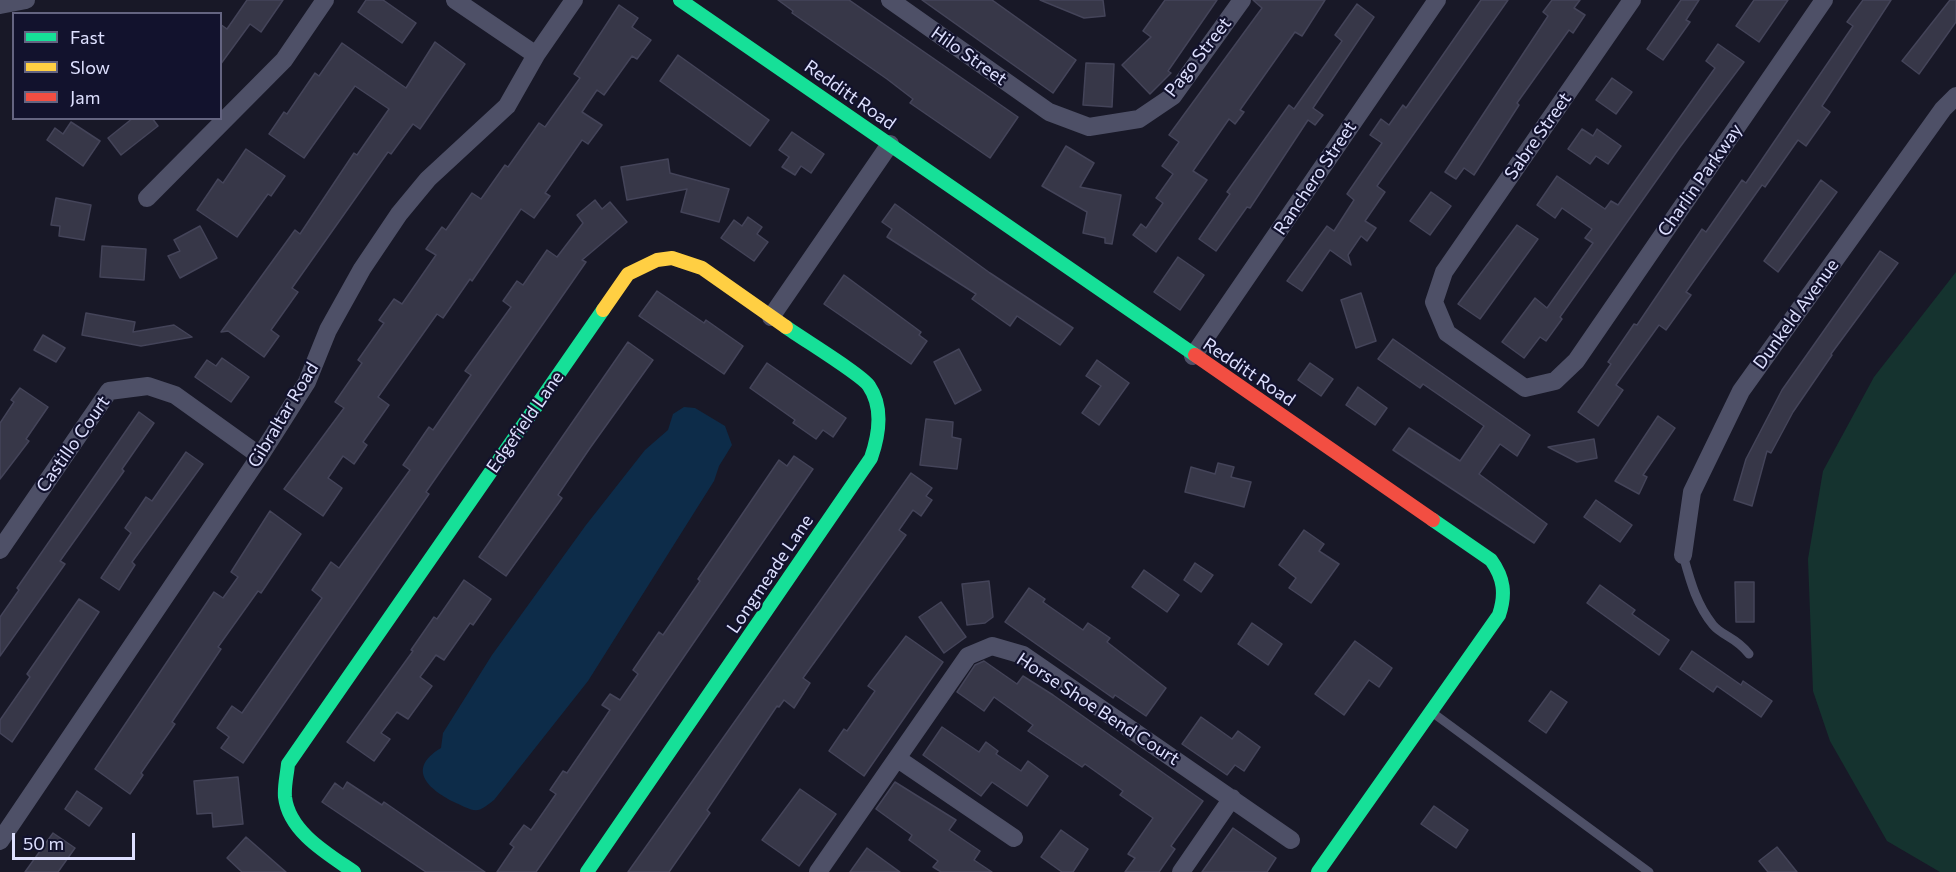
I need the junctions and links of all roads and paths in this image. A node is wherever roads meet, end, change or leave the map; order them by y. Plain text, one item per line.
1 (26, 0) edge
2 (325, 0) edge
3 (455, 0) edge
4 (574, 0) edge
5 (680, 0) edge
6 (890, 0) edge
7 (1242, 0) edge
8 (1437, 0) edge
9 (1632, 0) edge
10 (1824, 0) edge
11 (0, 4) edge
12 (536, 56) junction
13 (1956, 96) edge
14 (1049, 112) joint
15 (890, 144) junction
16 (147, 198) dead end
17 (771, 317) junction
18 (1193, 356) junction
19 (1575, 360) joint
20 (260, 456) junction
21 (0, 550) edge
22 (1683, 555) joint
23 (1749, 654) dead end
24 (1431, 712) junction
25 (898, 759) junction
26 (1232, 798) junction
27 (1014, 838) dead end
28 (1292, 840) dead end
29 (0, 841) edge
30 (354, 872) edge
31 (587, 872) edge
32 (818, 872) edge
33 (1181, 872) edge
34 (1318, 872) edge
35 (1649, 872) edge

1 - 11 street
2 - 16 street
3 - 12 street
4 - 12 street, Gibraltar Road
5 - 15 street, Redditt Road
6 - 14 street, Hilo Street
7 - 14 street, Pago Street
8 - 18 street, Ranchero Street
9 - 19 street, Sabre Street
10 - 19 street, Charlin Parkway
12 - 20 street, Gibraltar Road
13 - 22 street, Dunkeld Avenue
15 - 17 street
15 - 18 street, Redditt Road
17 - 30 street, Edgefield Lane
17 - 31 street, Longmeade Lane
18 - 24 street, Redditt Road
20 - 21 street, Castillo Court
20 - 29 street, Gibraltar Road
22 - 23 lane
24 - 34 street, Redditt Road
24 - 35 lane
25 - 26 street, Horse Shoe Bend Court
25 - 27 street
25 - 32 street, Horse Shoe Bend Court
26 - 28 street, Horse Shoe Bend Court
26 - 33 street

